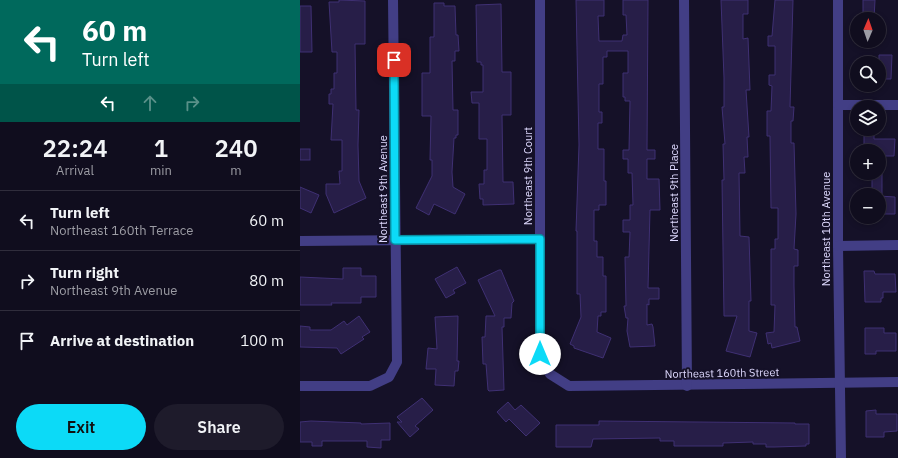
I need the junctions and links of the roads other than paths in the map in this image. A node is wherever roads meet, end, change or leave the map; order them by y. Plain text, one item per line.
1 (393, 0) edge
2 (540, 0) edge
3 (684, 0) edge
4 (838, 0) edge
5 (838, 105) junction
6 (898, 105) edge
7 (540, 239) junction
8 (395, 240) junction
9 (300, 241) edge
10 (898, 245) edge
11 (838, 246) junction
12 (550, 374) joint
13 (839, 382) junction
14 (898, 382) edge
15 (300, 386) edge
16 (687, 386) junction
17 (841, 458) edge

1 - 8 street, Northeast 9th Avenue
2 - 7 street, Northeast 9th Court
3 - 16 street, Northeast 9th Place
4 - 5 street, Northeast 10th Avenue
5 - 6 street
5 - 11 street, Northeast 10th Avenue
7 - 8 street
7 - 12 street, Northeast 9th Court
8 - 9 street
8 - 15 street, Northeast 9th Avenue
10 - 11 street
11 - 13 street, Northeast 10th Avenue
12 - 16 street, Northeast 160th Street
13 - 14 street, Northeast 160th Street
13 - 16 street, Northeast 160th Street
13 - 17 street, Northeast 10th Avenue

